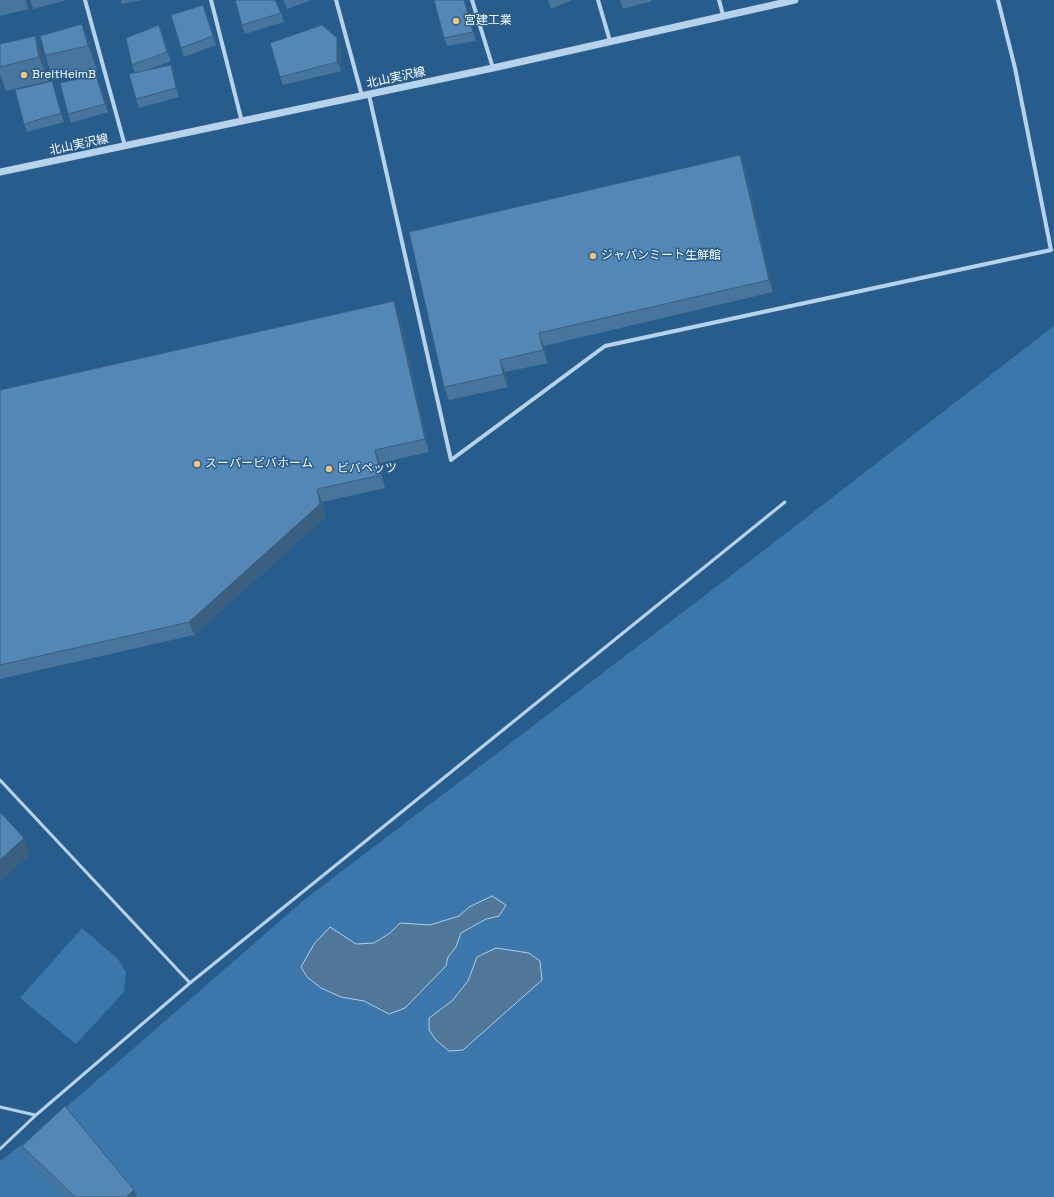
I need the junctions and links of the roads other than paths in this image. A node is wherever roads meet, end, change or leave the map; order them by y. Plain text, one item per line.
1 (85, 0) edge
2 (211, 0) edge
3 (336, 0) edge
4 (472, 0) edge
5 (598, 0) edge
6 (719, 0) edge
7 (795, 0) edge
8 (998, 0) edge
9 (723, 16) junction
10 (610, 41) junction
11 (493, 68) junction
12 (366, 95) junction
13 (242, 122) junction
14 (125, 146) junction
15 (0, 172) edge
16 (785, 502) dead end
17 (0, 780) edge
18 (190, 983) junction
19 (0, 1107) edge
20 (36, 1115) junction
21 (0, 1149) edge

1 - 14 street
2 - 13 street
3 - 12 street
4 - 11 street
5 - 10 street
6 - 9 street
7 - 9 street, 北山実沢線
8 - 12 street
9 - 10 street, 北山実沢線
10 - 11 street, 北山実沢線
11 - 12 street, 北山実沢線
12 - 13 street, 北山実沢線
13 - 14 street, 北山実沢線
14 - 15 street, 北山実沢線
16 - 18 lane
17 - 18 lane
18 - 20 lane
19 - 20 lane
20 - 21 lane

